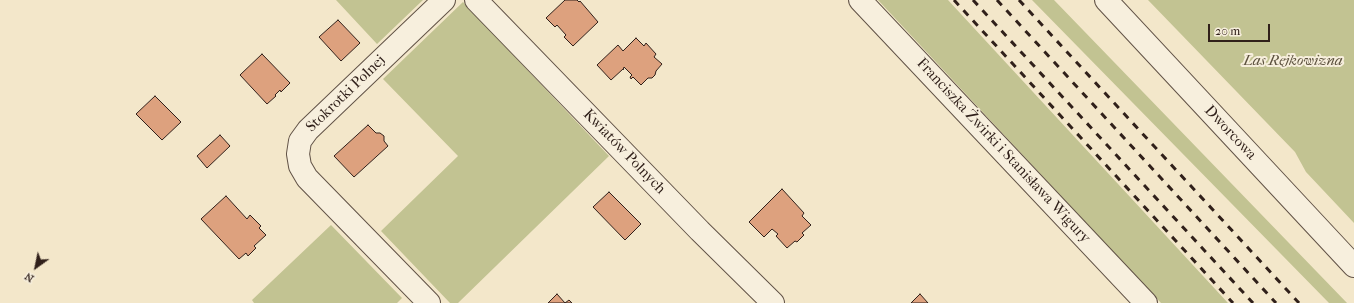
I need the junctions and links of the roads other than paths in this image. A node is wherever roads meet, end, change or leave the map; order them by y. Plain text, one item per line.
1 (444, 0) edge
2 (476, 0) edge
3 (860, 0) edge
4 (1106, 0) edge
5 (1354, 266) edge
6 (429, 303) edge
7 (772, 303) edge
8 (1146, 303) edge

1 - 6 street, Stokrotki Polnej
2 - 7 street, Kwiatów Polnych
3 - 8 street, Franciszka Żwirki i Stanisława Wigury
4 - 5 street, Dworcowa

